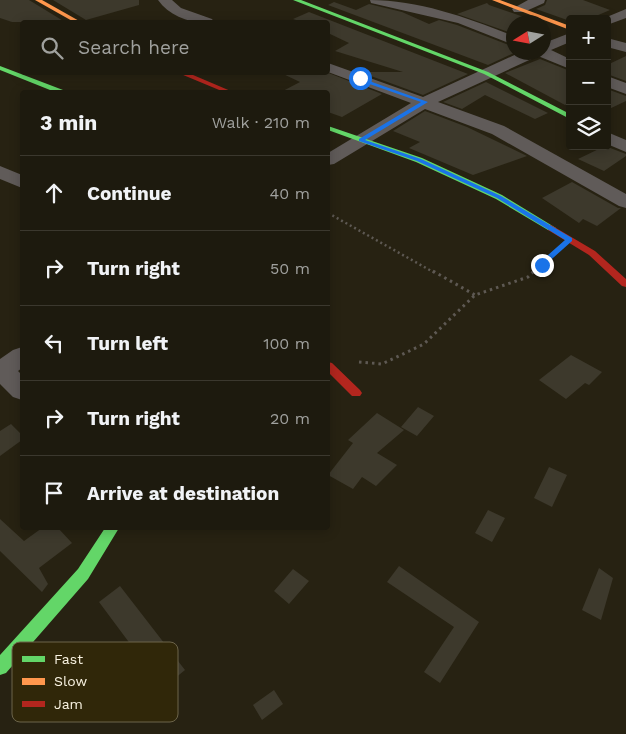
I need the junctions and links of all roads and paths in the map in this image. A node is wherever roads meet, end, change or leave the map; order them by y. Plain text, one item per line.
1 (38, 0) edge
2 (164, 0) edge
3 (296, 0) edge
4 (376, 0) edge
5 (495, 0) edge
6 (539, 0) edge
7 (519, 9) junction
8 (626, 13) edge
9 (611, 19) edge
10 (74, 20) edge
11 (201, 20) edge
12 (566, 27) edge
13 (506, 38) edge
14 (566, 39) edge
15 (611, 43) edge
16 (551, 45) edge
17 (626, 48) edge
18 (551, 56) edge
19 (516, 60) edge
20 (566, 62) edge
21 (0, 68) edge
22 (330, 68) edge
23 (486, 73) junction
24 (186, 75) edge
25 (611, 83) edge
26 (626, 89) edge
27 (55, 90) edge
28 (224, 90) edge
29 (425, 102) junction
30 (566, 115) edge
31 (330, 129) edge
32 (611, 139) edge
33 (361, 140) junction
34 (626, 147) edge
35 (330, 159) edge
36 (0, 172) edge
37 (20, 181) edge
38 (626, 202) edge
39 (330, 214) edge
40 (569, 240) junction
41 (626, 284) edge
42 (475, 295) junction
43 (20, 357) edge
44 (352, 359) dead end
45 (330, 368) edge
46 (0, 371) edge
47 (20, 388) edge
48 (356, 393) dead end
49 (111, 530) edge
50 (22, 642) edge
51 (12, 653) edge
52 (0, 666) edge

1 - 10 street
2 - 11 street
3 - 23 street
4 - 13 street
5 - 7 street
6 - 7 street
7 - 12 street
8 - 9 street
14 - 16 street
15 - 17 street
18 - 20 street
19 - 23 street
21 - 27 street
22 - 29 street
23 - 29 street
23 - 30 street
24 - 28 street
25 - 26 street
29 - 33 street
29 - 38 street
31 - 33 street
32 - 34 street
33 - 35 street
33 - 40 street
36 - 37 street
39 - 42 path
40 - 41 street
40 - 42 path
42 - 44 path
43 - 46 street
45 - 48 street
46 - 47 street
49 - 50 street
51 - 52 street

